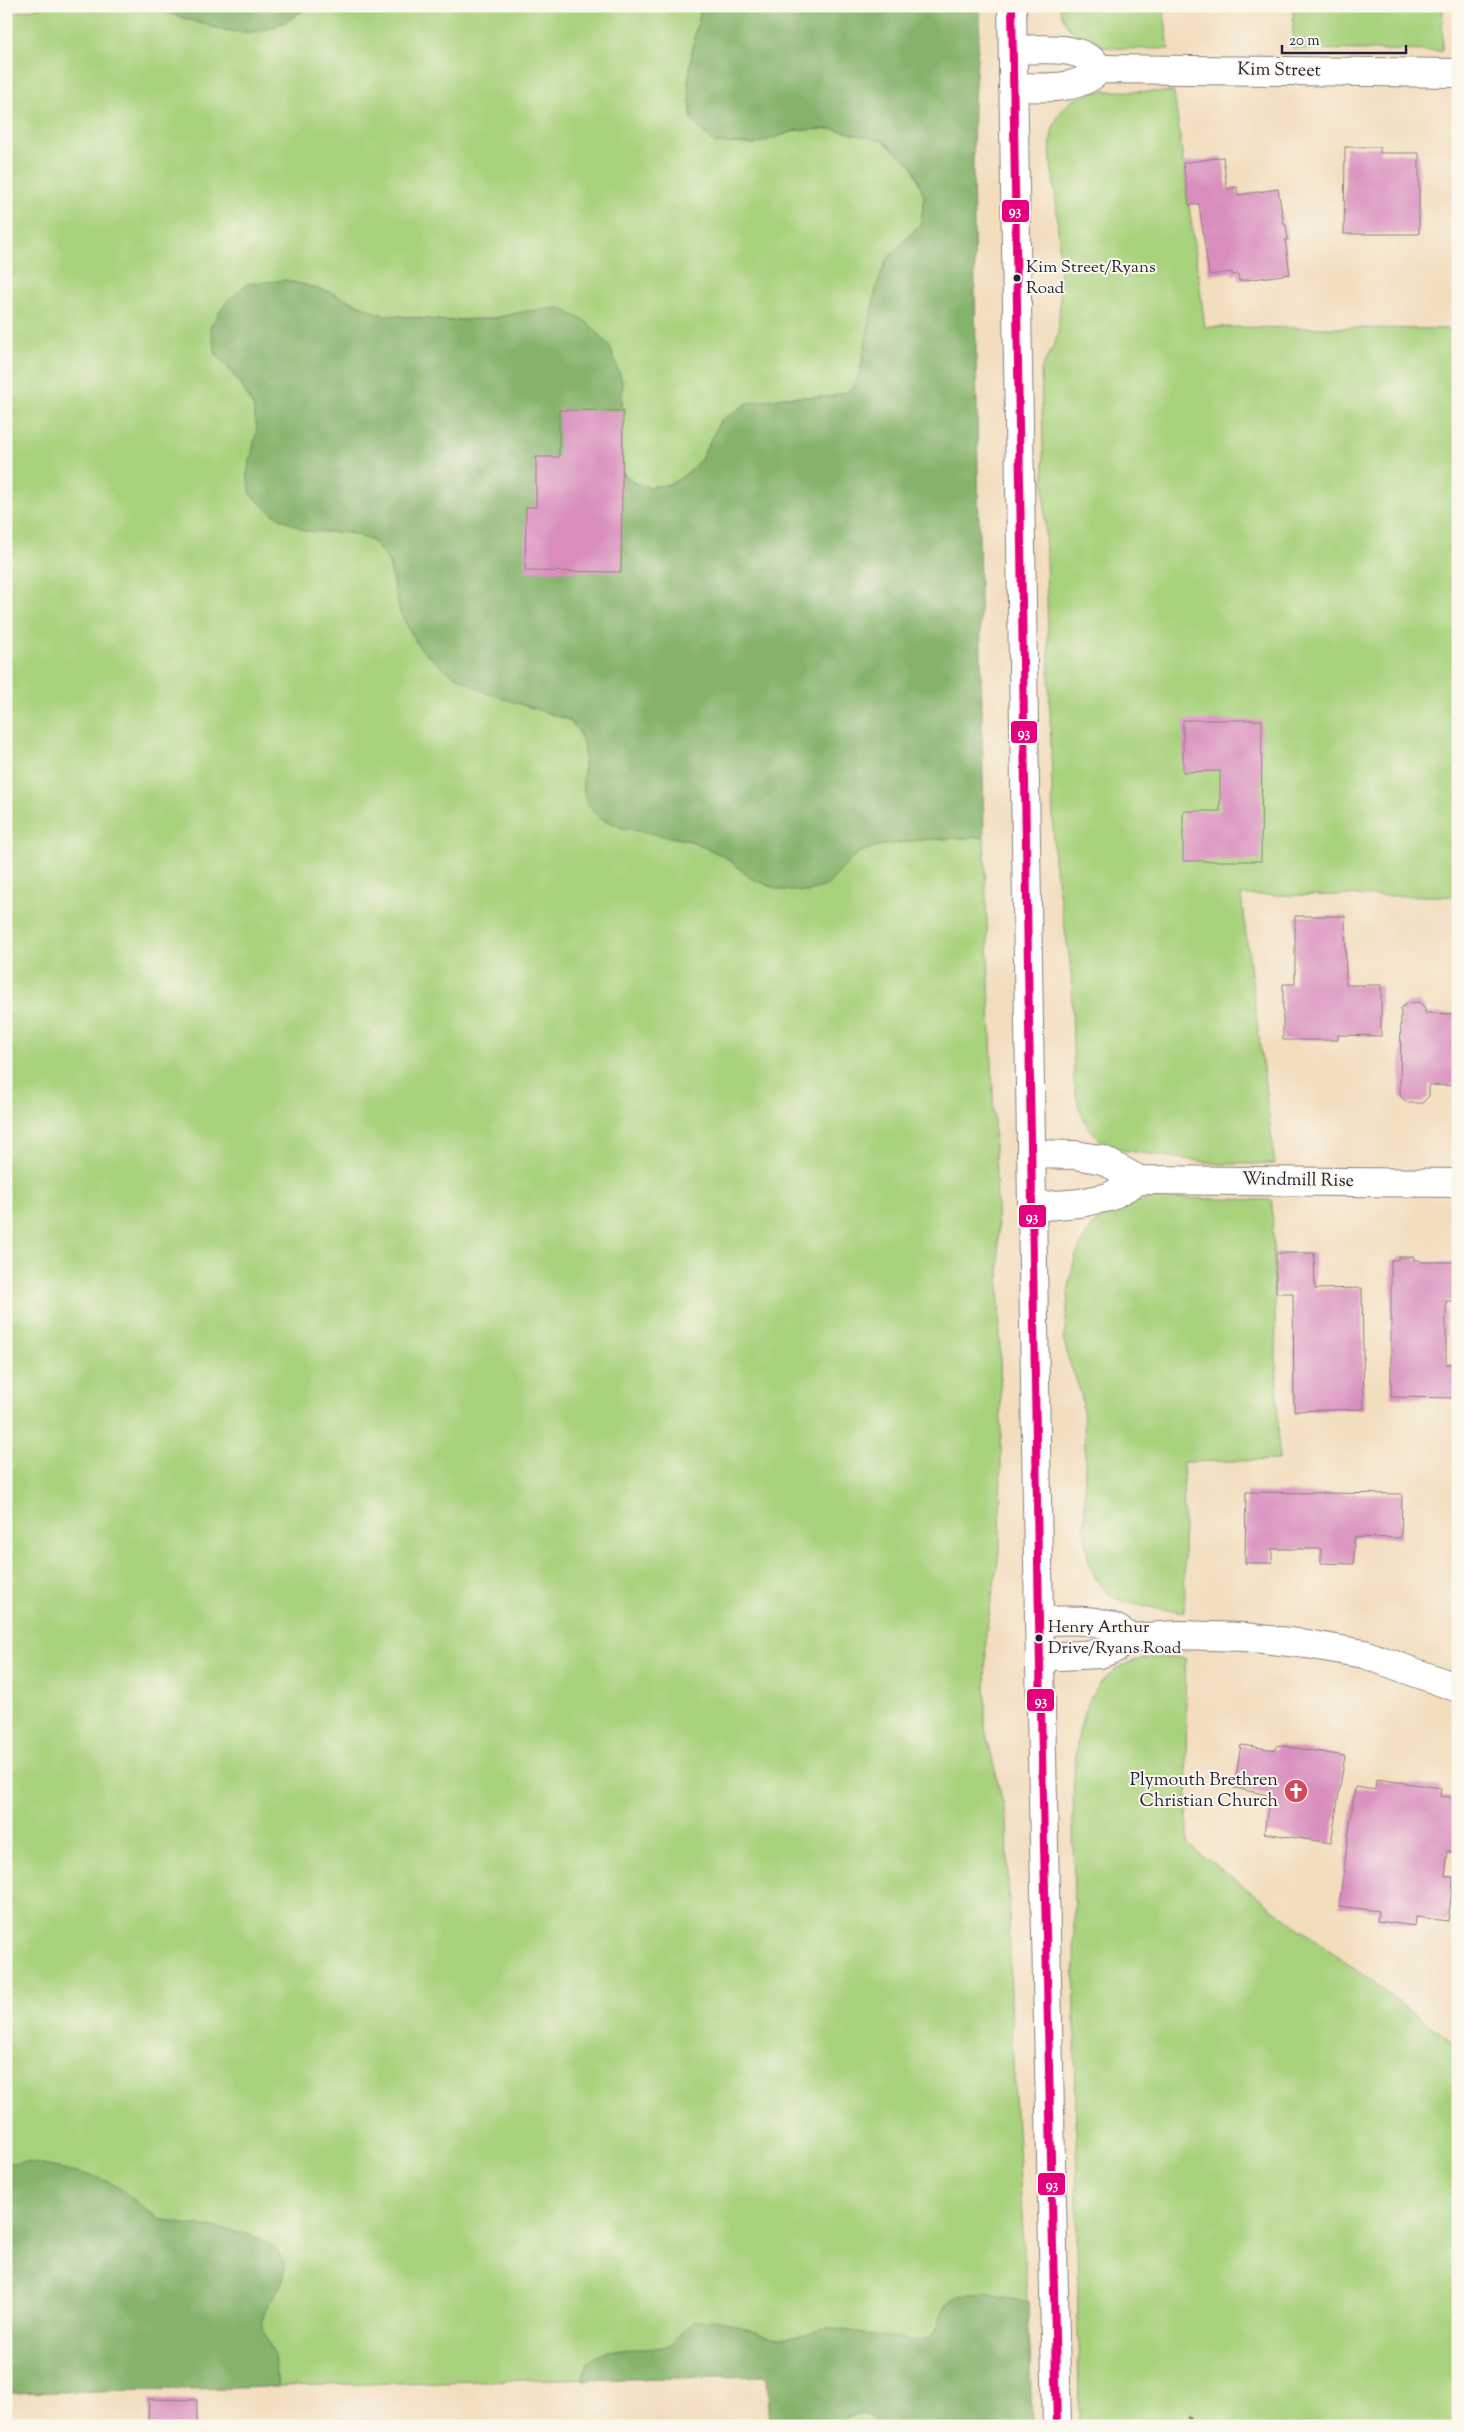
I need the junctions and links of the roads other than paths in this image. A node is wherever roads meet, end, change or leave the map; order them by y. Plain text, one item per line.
1 (1012, 6) edge
2 (1012, 50) junction
3 (1100, 69) junction
4 (1458, 73) edge
5 (1013, 87) junction
6 (1031, 1154) junction
7 (1139, 1180) junction
8 (1458, 1183) edge
9 (1032, 1206) junction
10 (1038, 1621) junction
11 (1129, 1638) junction
12 (1040, 1657) junction
13 (1458, 1688) edge
14 (1057, 2426) edge

1 - 2 main road
2 - 3 main road
2 - 5 main road
3 - 4 main road, Kim Street
3 - 5 main road
5 - 6 main road
6 - 7 main road, Windmill Rise
6 - 9 main road
7 - 8 main road, Windmill Rise
7 - 9 main road
9 - 10 main road
10 - 11 main road
10 - 12 main road
11 - 12 main road
11 - 13 main road
12 - 14 main road

